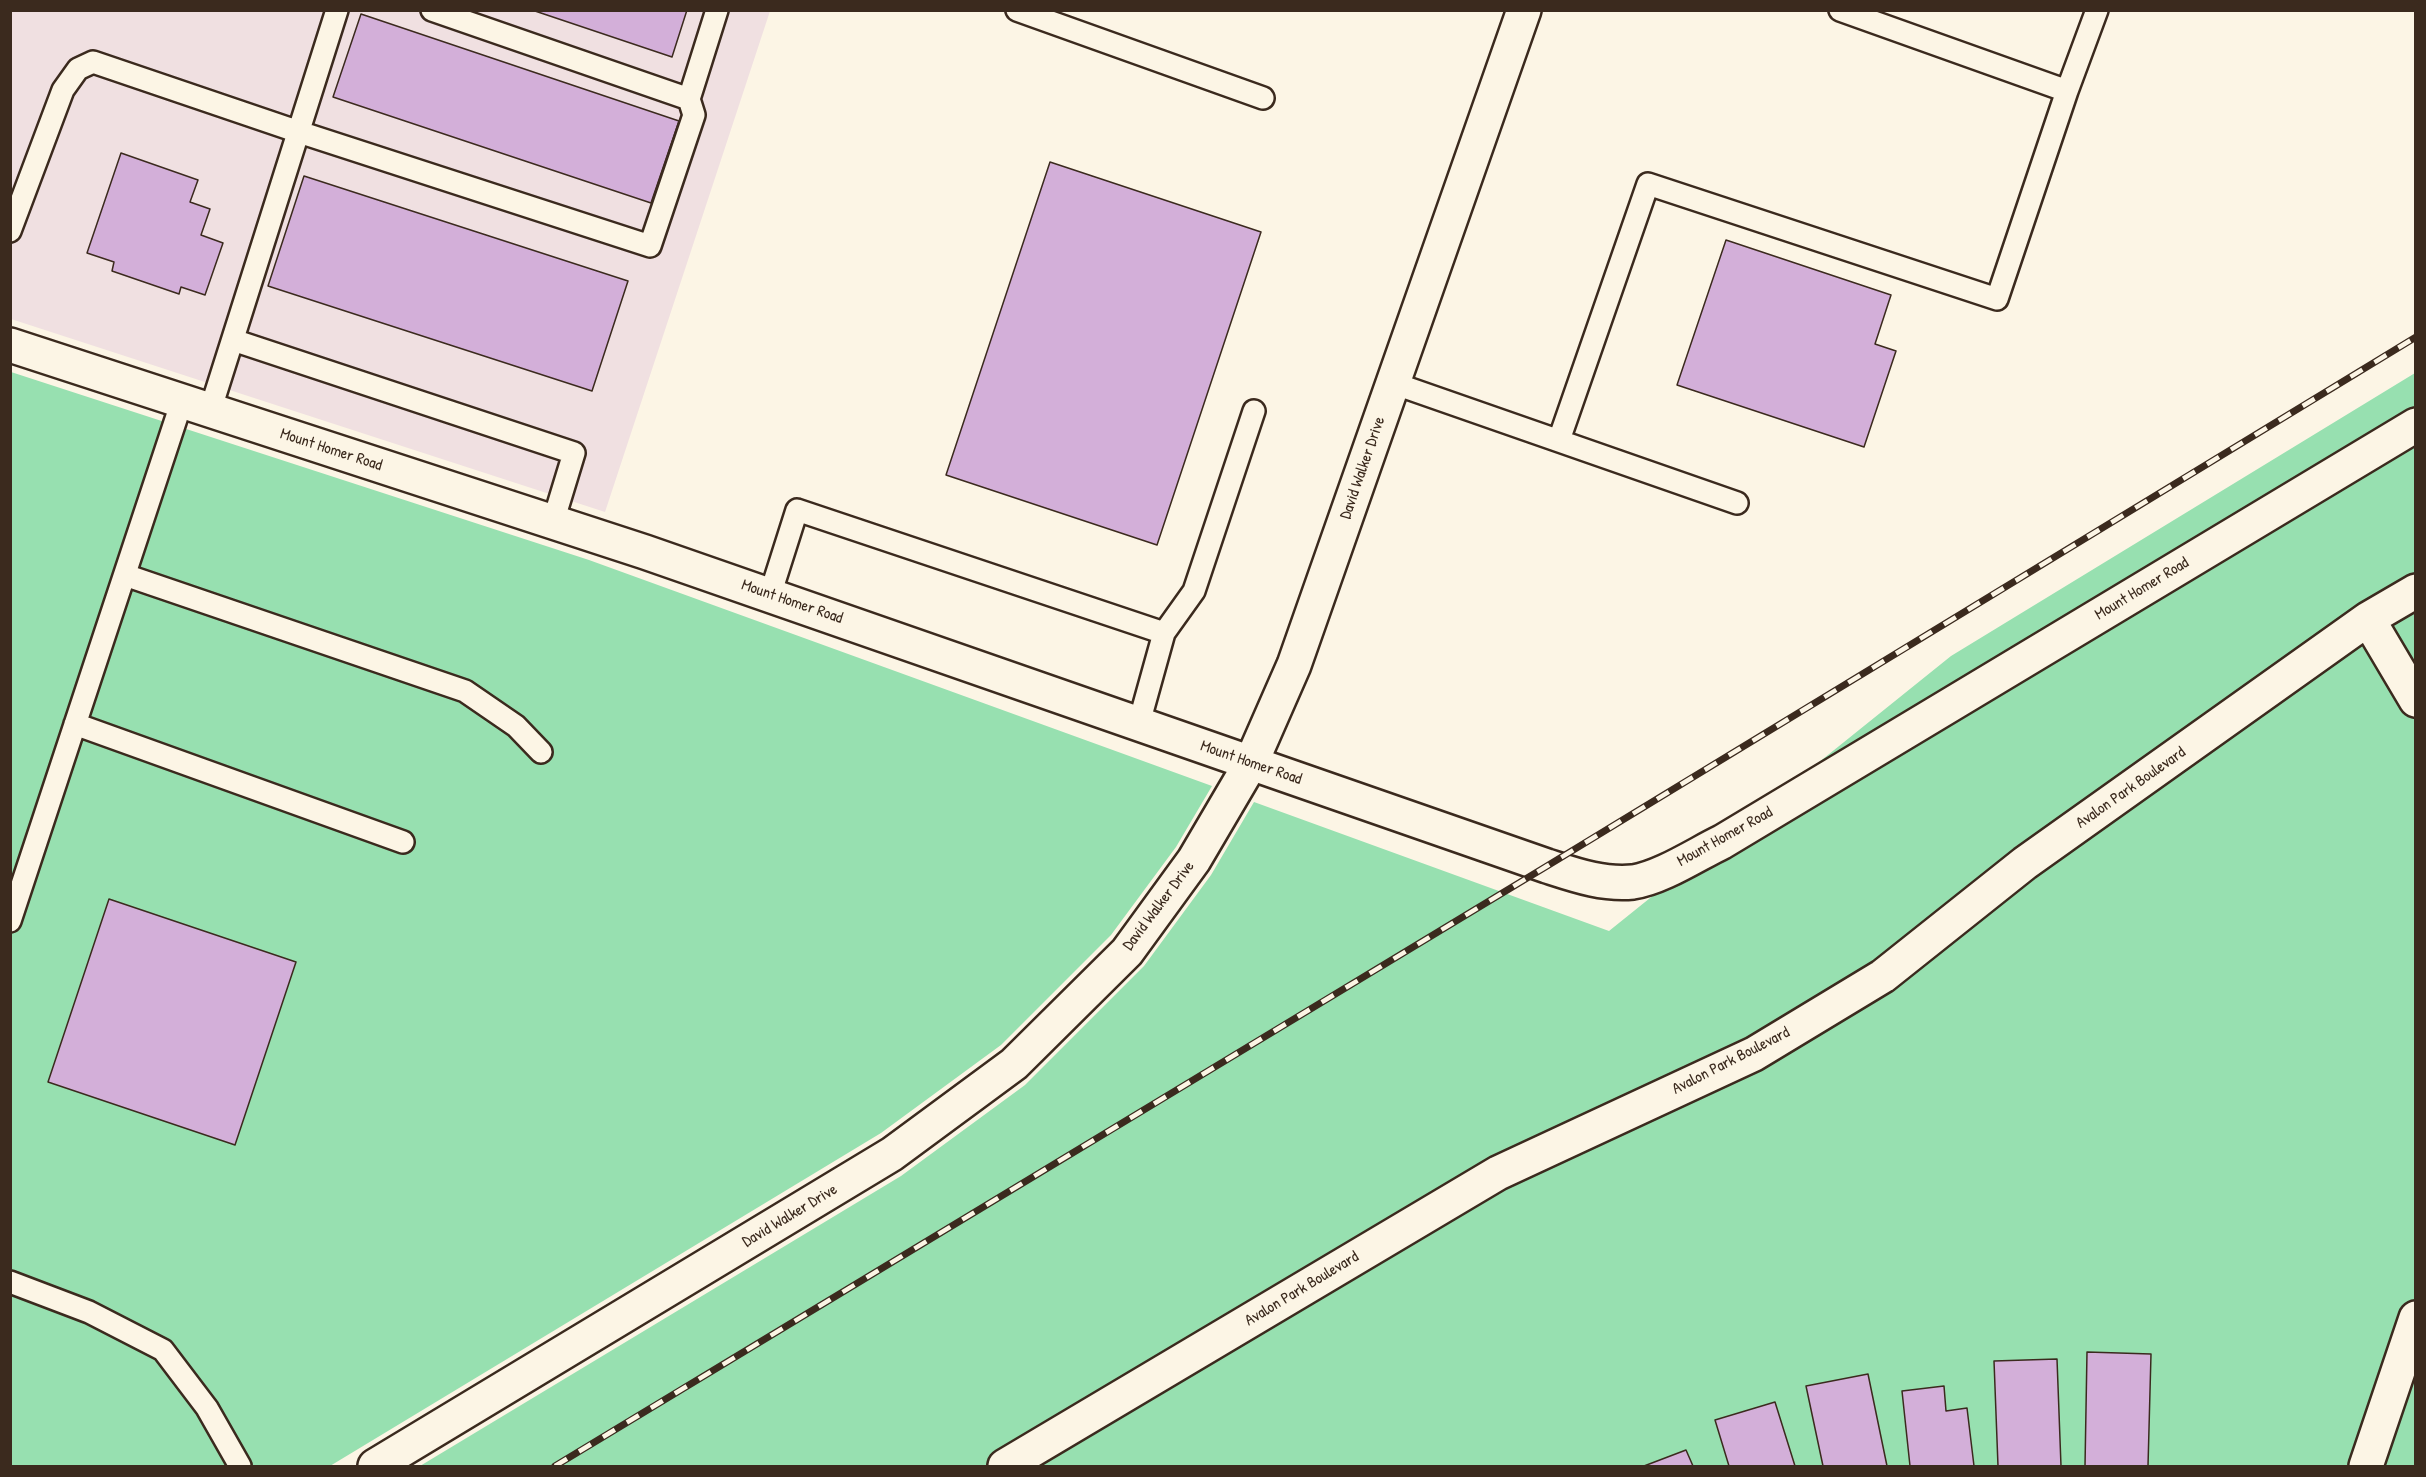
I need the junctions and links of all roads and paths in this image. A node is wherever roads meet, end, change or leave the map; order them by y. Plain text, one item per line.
1 (338, 10) edge
2 (432, 10) edge
3 (717, 10) edge
4 (1017, 10) edge
5 (1524, 10) edge
6 (1840, 10) edge
7 (2097, 10) edge
8 (1873, 16) edge
9 (2067, 92) junction
10 (1263, 98) dead end
11 (689, 99) junction
12 (299, 132) junction
13 (10, 231) edge
14 (233, 340) junction
15 (10, 345) edge
16 (1394, 383) junction
17 (196, 406) junction
18 (1254, 411) dead end
19 (2415, 424) edge
20 (1559, 441) junction
21 (1737, 503) dead end
22 (553, 522) junction
23 (125, 575) junction
24 (2415, 591) edge
25 (770, 595) junction
26 (2367, 619) junction
27 (1164, 633) junction
28 (2415, 700) edge
29 (1139, 723) junction
30 (75, 724) junction
31 (541, 752) dead end
32 (1251, 763) junction
33 (403, 842) dead end
34 (10, 921) edge
35 (10, 1282) edge
36 (2415, 1318) edge
37 (240, 1467) edge
38 (375, 1467) edge
39 (1005, 1467) edge
40 (2366, 1467) edge

1 - 12 lane
2 - 11 lane
3 - 11 lane
4 - 10 lane
5 - 16 street, David Walker Drive
6 - 8 lane
7 - 9 lane
8 - 9 lane
9 - 20 lane
11 - 12 lane
12 - 13 lane
12 - 14 lane
14 - 17 lane
14 - 22 lane
15 - 17 street, Mount Homer Road
16 - 20 lane
16 - 32 street, David Walker Drive
17 - 22 street, Mount Homer Road
17 - 23 lane
18 - 27 lane
19 - 32 street, Mount Homer Road
20 - 21 lane
22 - 25 street, Mount Homer Road
23 - 30 lane
23 - 31 lane
24 - 26 street, Avalon Park Boulevard
25 - 27 lane
25 - 29 street, Mount Homer Road
26 - 28 street
26 - 39 street, Avalon Park Boulevard
27 - 29 lane
29 - 32 street, Mount Homer Road
30 - 33 lane
30 - 34 lane
32 - 38 street, David Walker Drive
35 - 37 lane
36 - 40 street

